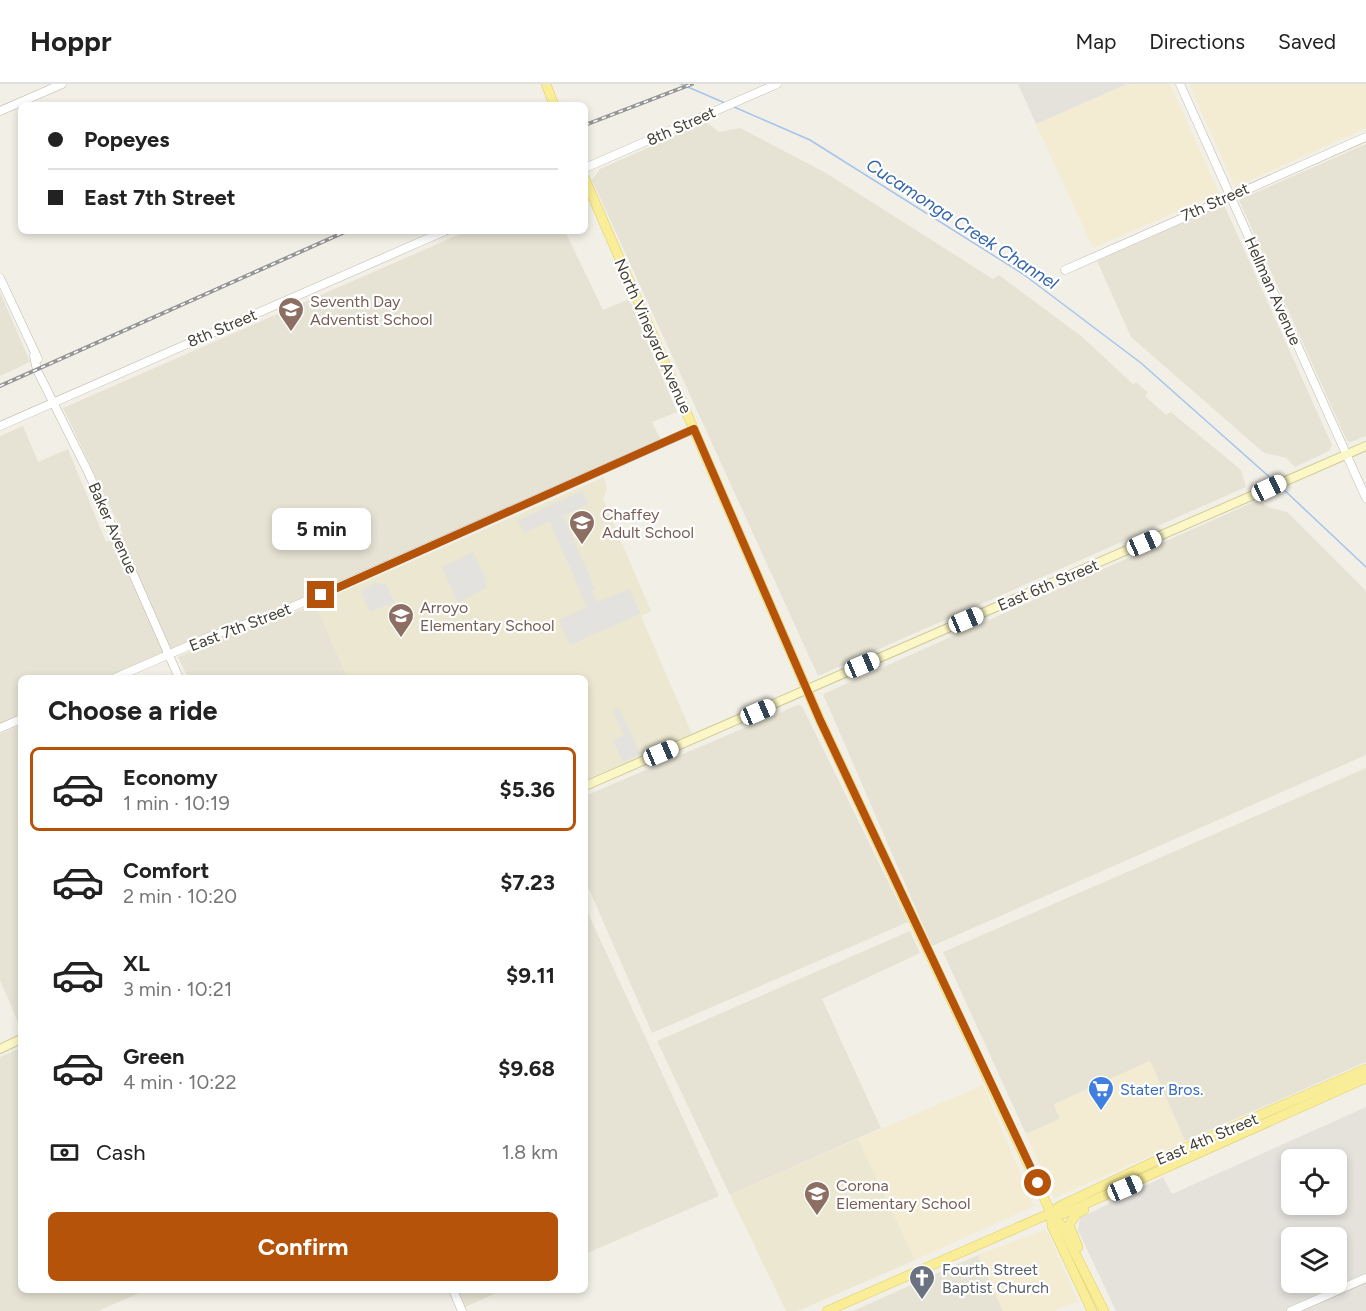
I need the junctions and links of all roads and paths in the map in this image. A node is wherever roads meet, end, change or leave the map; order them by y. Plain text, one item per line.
1 (62, 84) edge
2 (546, 84) edge
3 (777, 84) edge
4 (1180, 84) edge
5 (21, 102) edge
6 (553, 102) edge
7 (18, 103) edge
8 (0, 111) edge
9 (1366, 136) edge
10 (588, 167) edge
11 (588, 186) edge
12 (1231, 196) junction
13 (437, 234) edge
14 (1065, 270) dead end
15 (0, 278) edge
16 (55, 402) junction
17 (0, 426) edge
18 (694, 429) junction
19 (1366, 446) edge
20 (1345, 455) junction
21 (1366, 498) edge
22 (169, 654) junction
23 (122, 675) edge
24 (179, 675) edge
25 (806, 691) junction
26 (18, 720) edge
27 (0, 728) edge
28 (588, 785) edge
29 (18, 1041) edge
30 (0, 1048) edge
31 (1366, 1069) edge
32 (1366, 1078) edge
33 (1141, 1181) junction
34 (1051, 1213) junction
35 (1081, 1267) junction
36 (1366, 1278) edge
37 (1078, 1282) junction
38 (454, 1293) edge
39 (462, 1311) edge
40 (827, 1311) edge
41 (1092, 1311) edge
42 (1099, 1311) edge
43 (1104, 1311) edge
44 (1291, 1311) edge

1 - 5 street
2 - 6 main road
3 - 10 street, 8th Street
4 - 12 street, Hellman Avenue
7 - 8 street
9 - 12 street, 7th Street
11 - 18 main road, North Vineyard Avenue
12 - 14 street, 7th Street
12 - 20 street, Hellman Avenue
13 - 16 street, 8th Street
15 - 16 street, Baker Avenue
16 - 17 street, 8th Street
16 - 22 street, Baker Avenue
18 - 22 street, East 7th Street
18 - 25 main road, North Vineyard Avenue
19 - 20 main road, East 6th Street
20 - 21 street, Hellman Avenue
20 - 25 main road, East 6th Street
22 - 23 street, East 7th Street
22 - 24 street, Baker Avenue
25 - 28 main road, East 6th Street
25 - 34 main road, North Vineyard Avenue
26 - 27 street
29 - 30 main road
31 - 34 main road, East 4th Street
32 - 33 main road, East 4th Street
33 - 34 main road, East 4th Street
33 - 35 main road
34 - 35 main road, North Vineyard Avenue
34 - 37 main road, North Vineyard Avenue
34 - 40 main road, East 4th Street
35 - 43 main road, North Vineyard Avenue
36 - 44 street
37 - 41 main road, North Vineyard Avenue
37 - 42 main road
38 - 39 street

